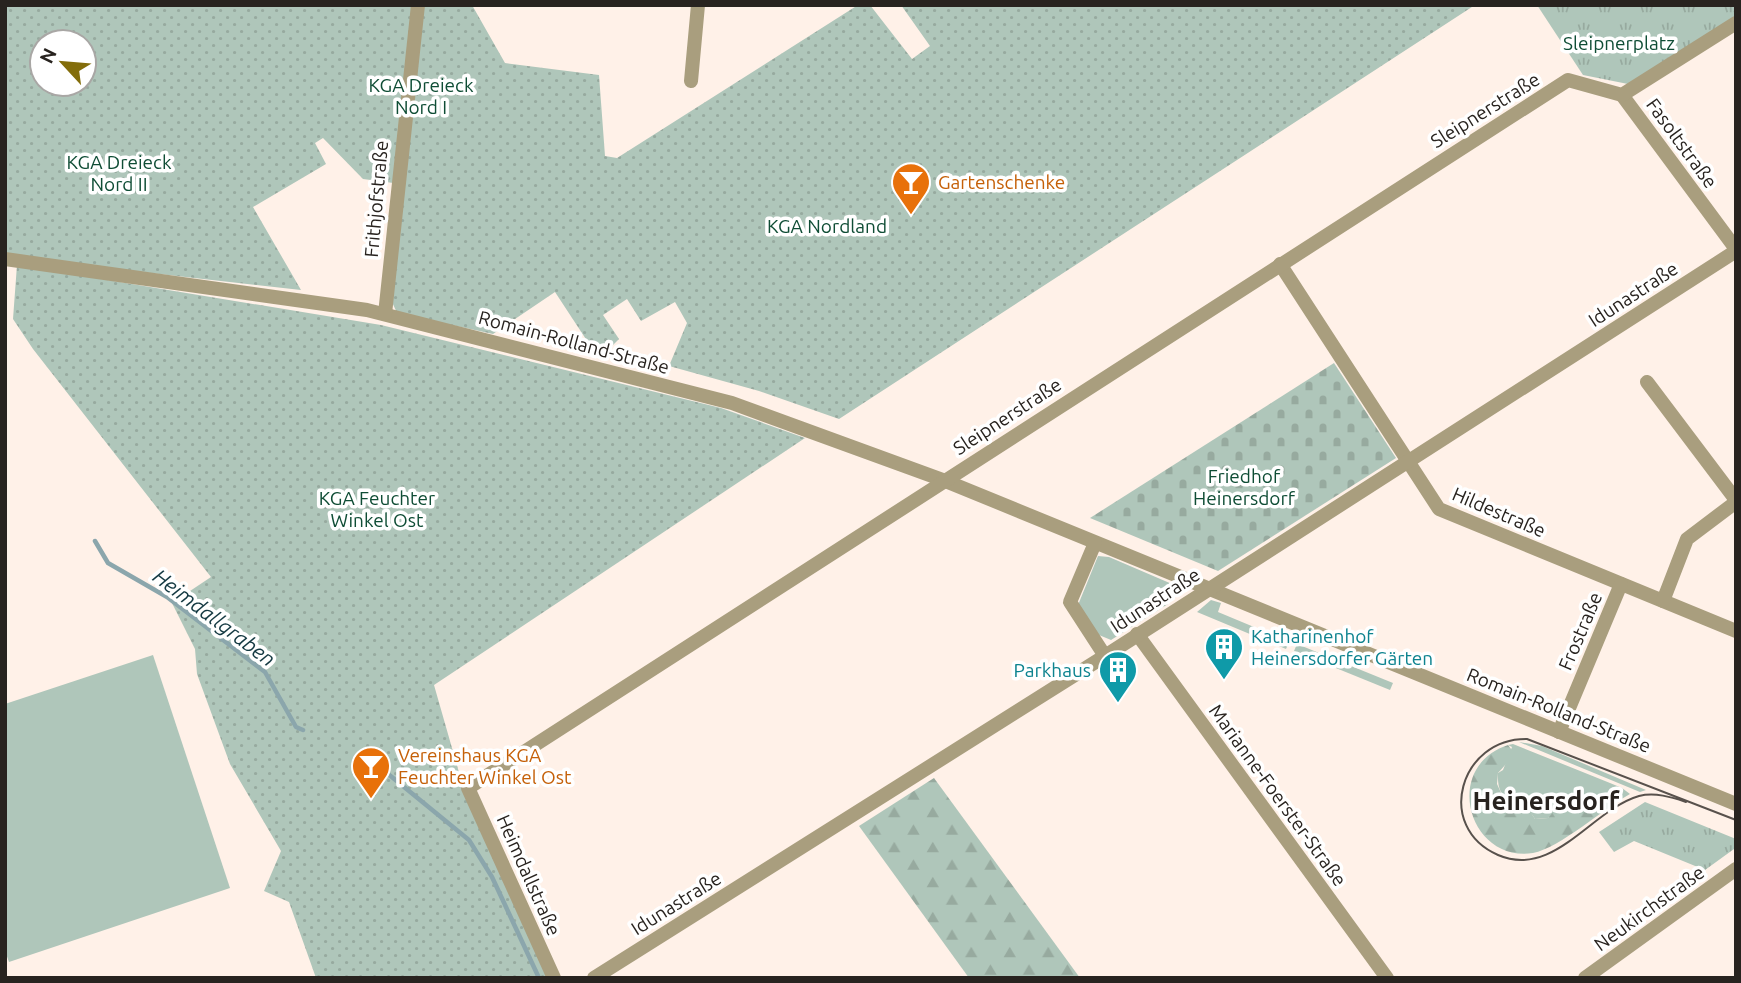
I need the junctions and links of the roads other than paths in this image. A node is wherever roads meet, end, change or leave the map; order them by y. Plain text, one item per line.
1 (418, 5) edge
2 (698, 5) edge
3 (1736, 23) edge
4 (691, 81) dead end
5 (1622, 94) junction
6 (1736, 250) edge
7 (5, 259) edge
8 (1280, 264) junction
9 (385, 314) junction
10 (1647, 382) dead end
11 (1409, 461) junction
12 (943, 480) junction
13 (1736, 501) edge
14 (1095, 543) junction
15 (1621, 584) junction
16 (1207, 588) junction
17 (1663, 601) junction
18 (1736, 631) edge
19 (1137, 634) junction
20 (1105, 656) junction
21 (1559, 732) junction
22 (468, 788) joint
23 (1736, 804) edge
24 (1736, 869) edge
25 (554, 978) edge
26 (594, 978) edge
27 (1387, 978) edge
28 (1585, 978) edge

1 - 9 street, Frithjofstraße
2 - 4 street
3 - 5 street
5 - 6 street, Fasoltstraße
5 - 8 street, Sleipnerstraße
6 - 11 street, Idunastraße
7 - 9 street, Romain-Rolland-Straße
8 - 11 street, Hildestraße
8 - 12 street, Sleipnerstraße
9 - 12 street, Romain-Rolland-Straße
10 - 13 street
11 - 15 street, Hildestraße
11 - 16 street, Idunastraße
12 - 14 street, Romain-Rolland-Straße
12 - 22 street, Sleipnerstraße
13 - 17 street
14 - 16 street, Romain-Rolland-Straße
14 - 20 street
15 - 17 street, Hildestraße
15 - 21 street, Frostraße
16 - 19 street, Idunastraße
16 - 21 street, Romain-Rolland-Straße
17 - 18 street, Hildestraße
19 - 20 street, Idunastraße
19 - 27 street, Marianne-Foerster-Straße
20 - 26 street, Idunastraße
21 - 23 street, Romain-Rolland-Straße
22 - 25 street, Heimdallstraße
24 - 28 street, Neukirchstraße

